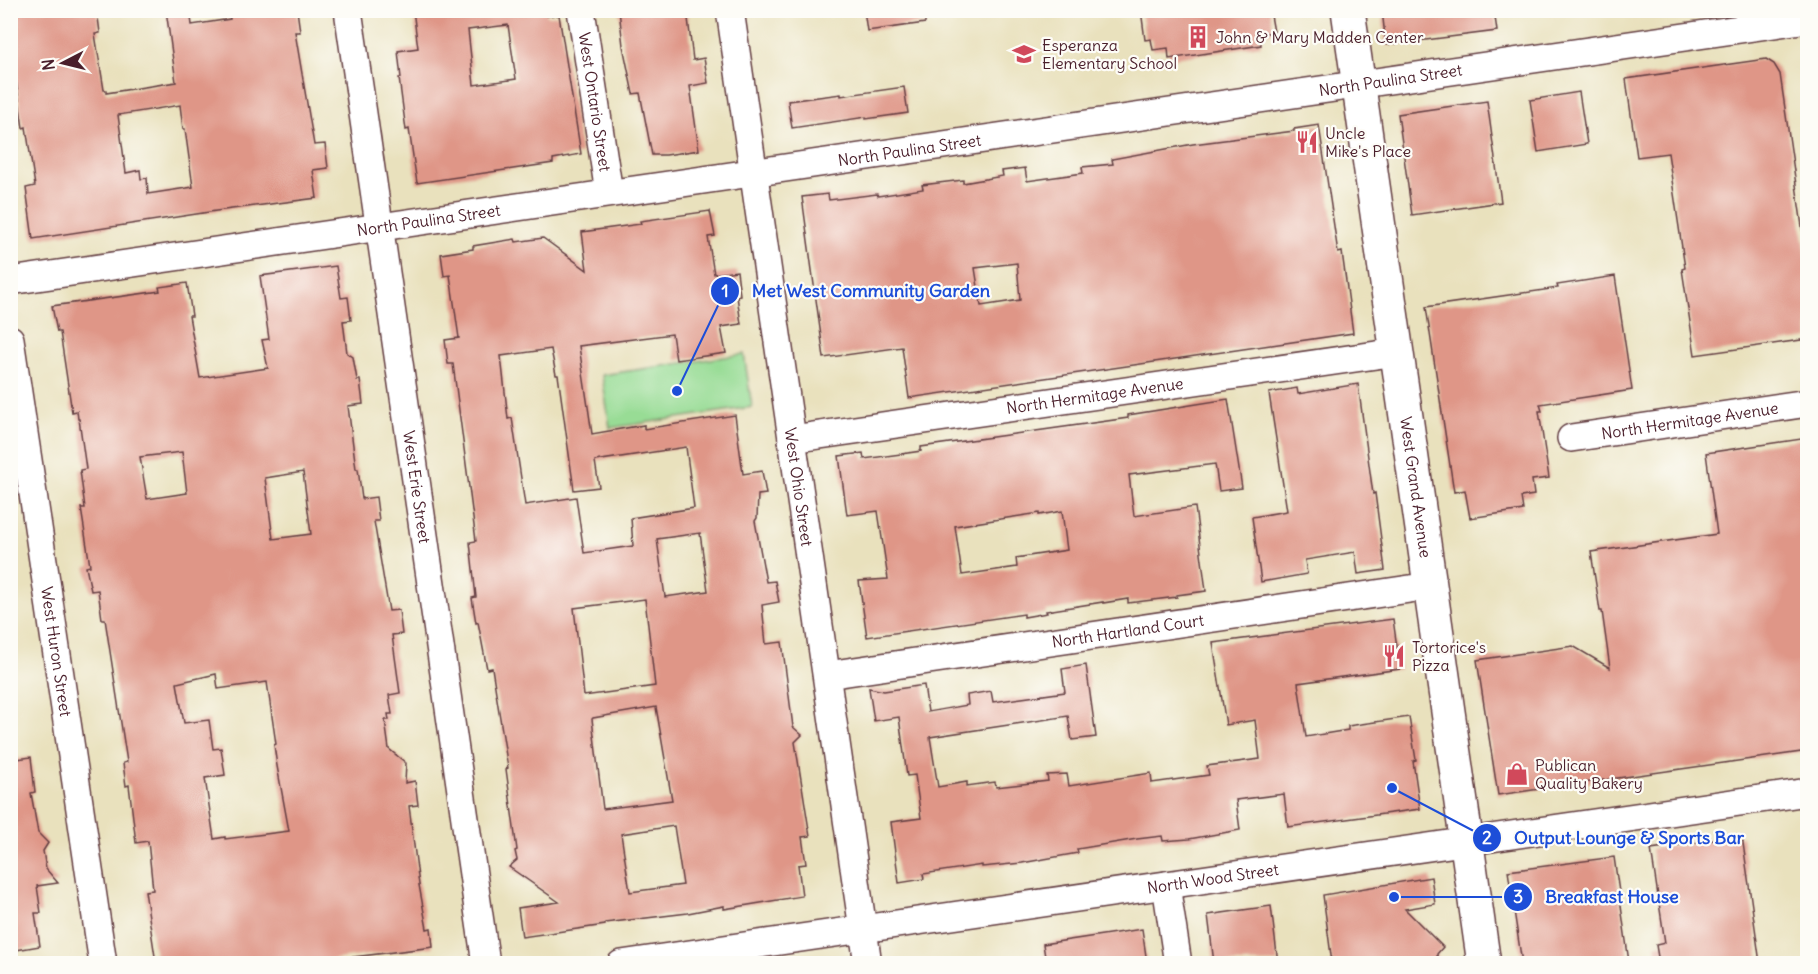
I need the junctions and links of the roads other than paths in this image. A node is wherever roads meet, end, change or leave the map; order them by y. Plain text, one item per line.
1 (348, 10) edge
2 (581, 10) edge
3 (730, 10) edge
4 (1348, 10) edge
5 (1808, 19) edge
6 (1358, 84) junction
7 (753, 172) junction
8 (609, 193) junction
9 (380, 227) junction
10 (10, 281) edge
11 (10, 339) edge
12 (1397, 352) junction
13 (1808, 403) edge
14 (1571, 438) dead end
15 (792, 439) junction
16 (1430, 586) junction
17 (827, 675) junction
18 (1808, 792) edge
19 (1466, 841) junction
20 (1166, 885) junction
21 (864, 928) junction
22 (103, 963) edge
23 (486, 963) edge
24 (621, 963) edge
25 (868, 963) edge
26 (1178, 963) edge
27 (1484, 963) edge

1 - 9 street, West Erie Street
2 - 8 street, West Ontario Street
3 - 7 street, West Ohio Street
4 - 6 main road, West Grand Avenue
5 - 6 street, North Paulina Street
6 - 7 street, North Paulina Street
6 - 12 main road, West Grand Avenue
7 - 8 street, North Paulina Street
7 - 15 street, West Ohio Street
8 - 9 street, North Paulina Street
9 - 10 street, North Paulina Street
9 - 23 street, West Erie Street
11 - 22 street, West Huron Street
12 - 15 street, North Hermitage Avenue
12 - 16 main road, West Grand Avenue
13 - 14 street, North Hermitage Avenue
15 - 17 street, West Ohio Street
16 - 17 street, North Hartland Court
16 - 19 main road, West Grand Avenue
17 - 21 street, West Ohio Street
18 - 19 street, North Wood Street
19 - 20 street, North Wood Street
19 - 27 main road, West Grand Avenue
20 - 21 street, North Wood Street
20 - 26 street
21 - 24 street, North Wood Street
21 - 25 street, West Ohio Street

